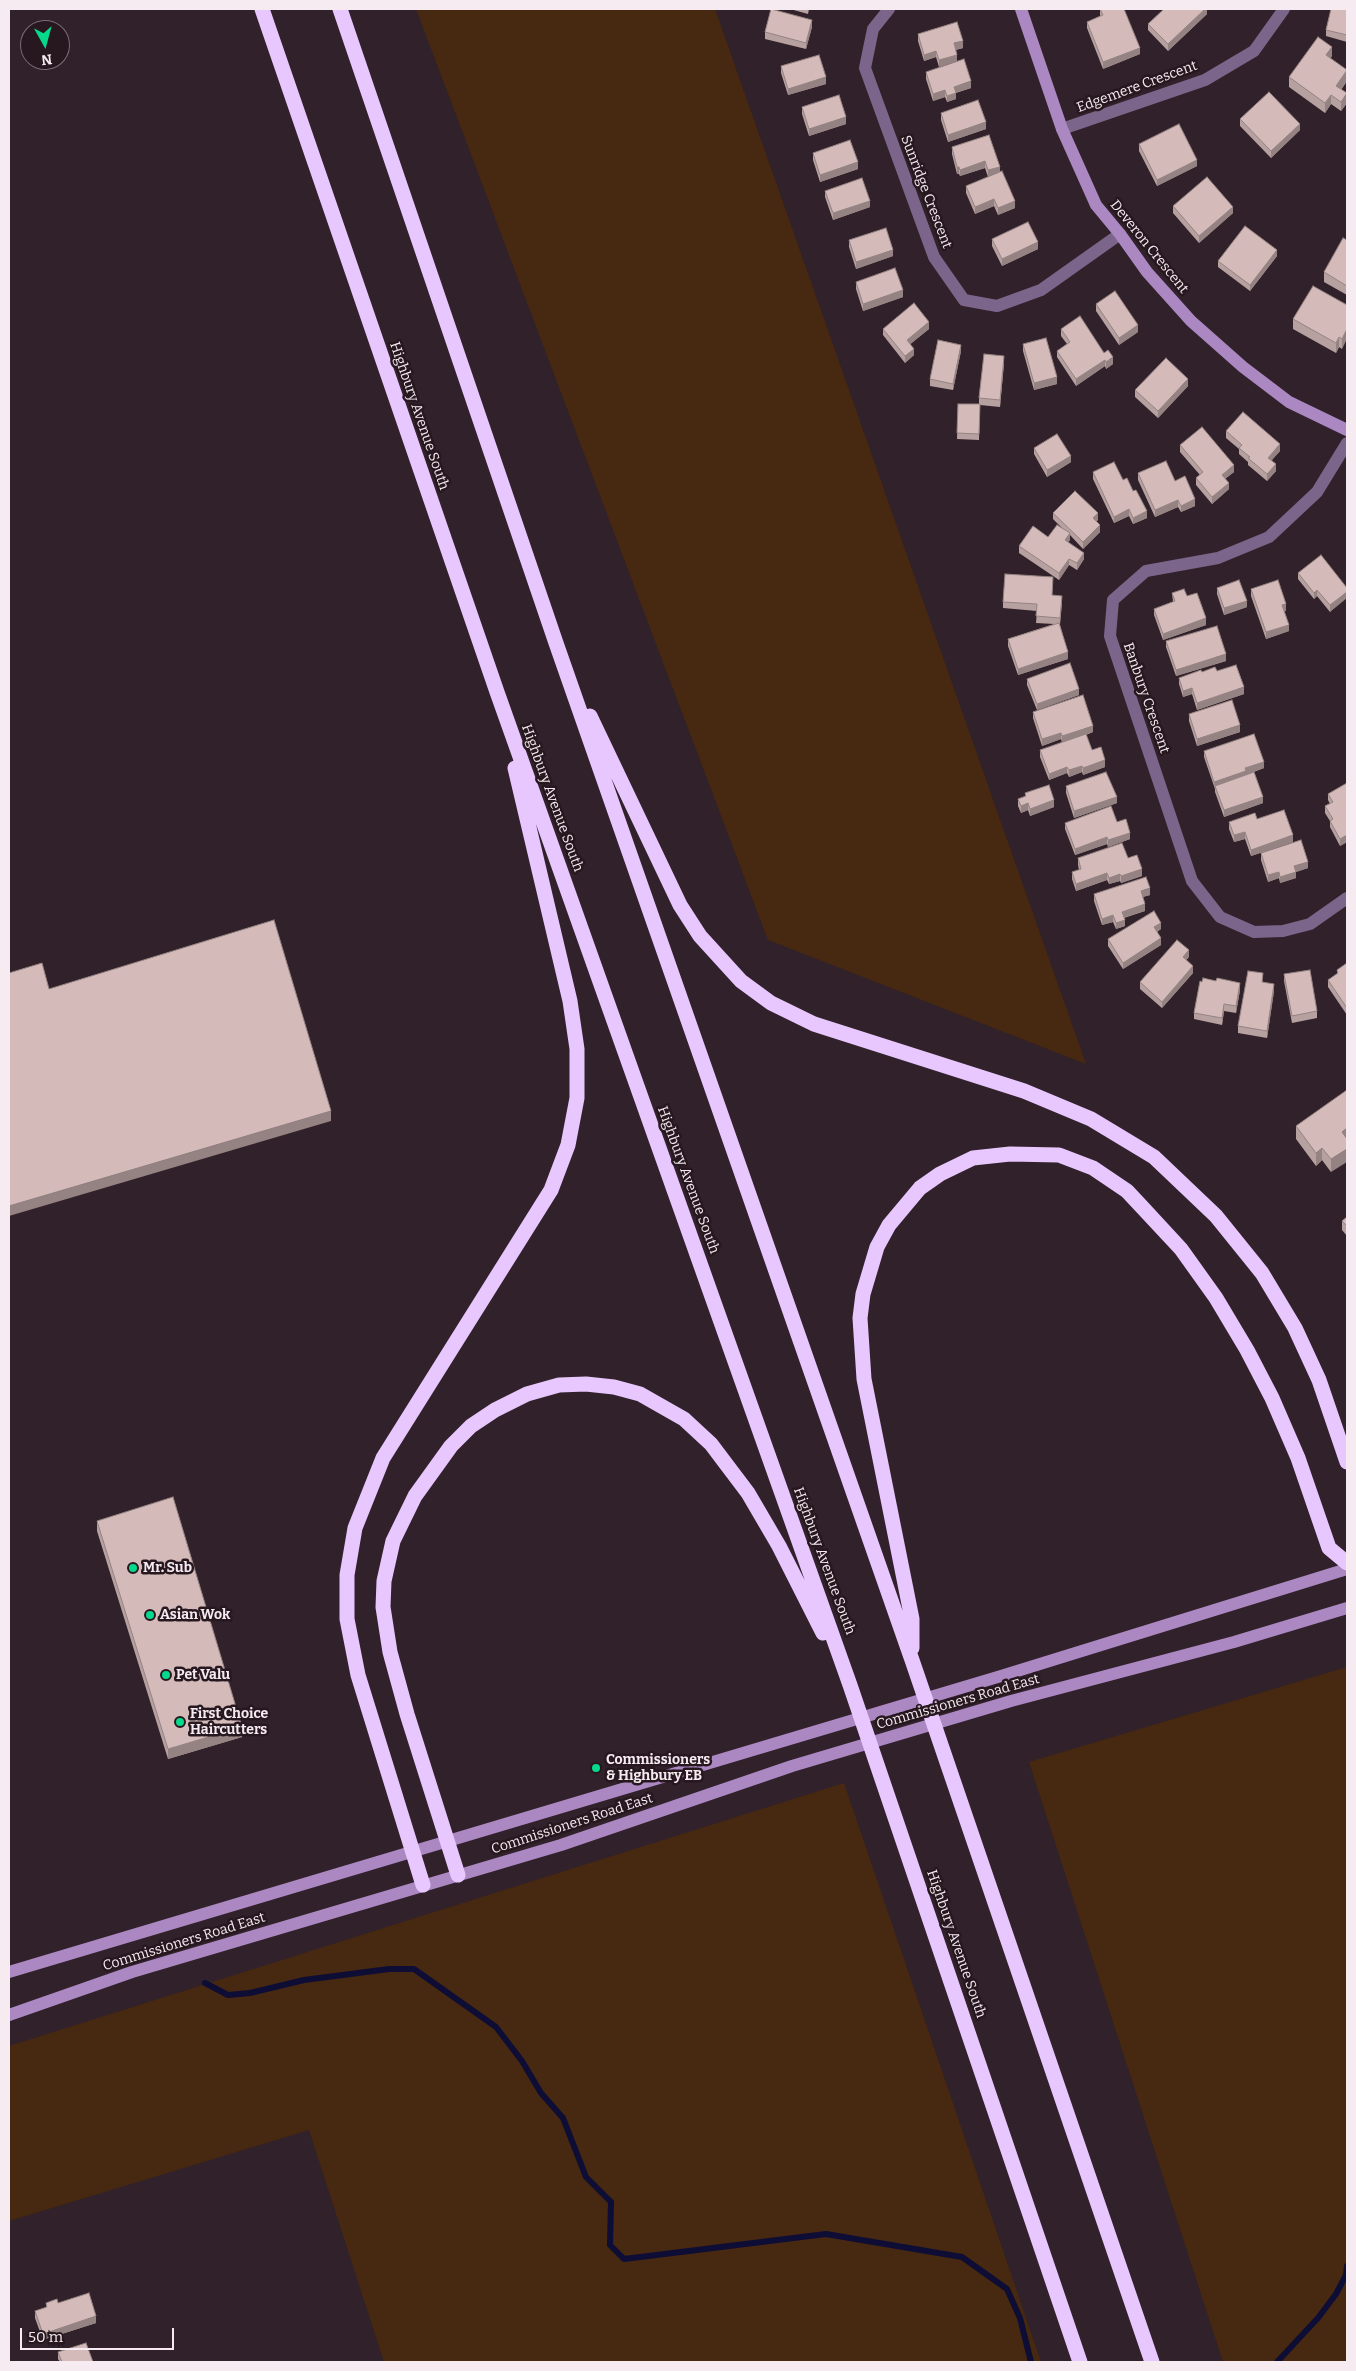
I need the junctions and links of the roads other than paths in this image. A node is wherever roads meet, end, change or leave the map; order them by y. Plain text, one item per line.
1 (262, 9) edge
2 (340, 9) edge
3 (889, 9) edge
4 (1021, 9) edge
5 (1284, 9) edge
6 (1062, 130) junction
7 (1120, 234) junction
8 (1347, 430) edge
9 (1347, 442) edge
10 (556, 643) junction
11 (496, 692) junction
12 (1347, 898) edge
13 (1347, 1462) edge
14 (1347, 1563) edge
15 (1347, 1570) edge
16 (1347, 1608) edge
17 (912, 1660) junction
18 (850, 1685) junction
19 (447, 1840) junction
20 (412, 1851) junction
21 (458, 1875) junction
22 (423, 1885) junction
23 (9, 1972) edge
24 (9, 2015) edge
25 (1080, 2362) edge
26 (1152, 2362) edge

1 - 11 highway, Highbury Avenue South
2 - 10 highway
3 - 7 street, Sunridge Crescent
4 - 6 main road, Deveron Crescent
5 - 6 street, Edgemere Crescent
6 - 7 main road, Deveron Crescent
7 - 8 main road, Deveron Crescent
9 - 12 street, Banbury Crescent
10 - 13 highway
10 - 17 highway
11 - 18 highway, Highbury Avenue South
11 - 20 highway
14 - 17 highway
15 - 19 main road, Commissioners Road East
16 - 21 main road, Commissioners Road East
17 - 26 highway
18 - 19 highway
18 - 25 highway, Highbury Avenue South
19 - 20 main road, Commissioners Road East
19 - 21 highway
20 - 22 highway
20 - 23 main road, Commissioners Road East
21 - 22 main road, Commissioners Road East
22 - 24 main road, Commissioners Road East

